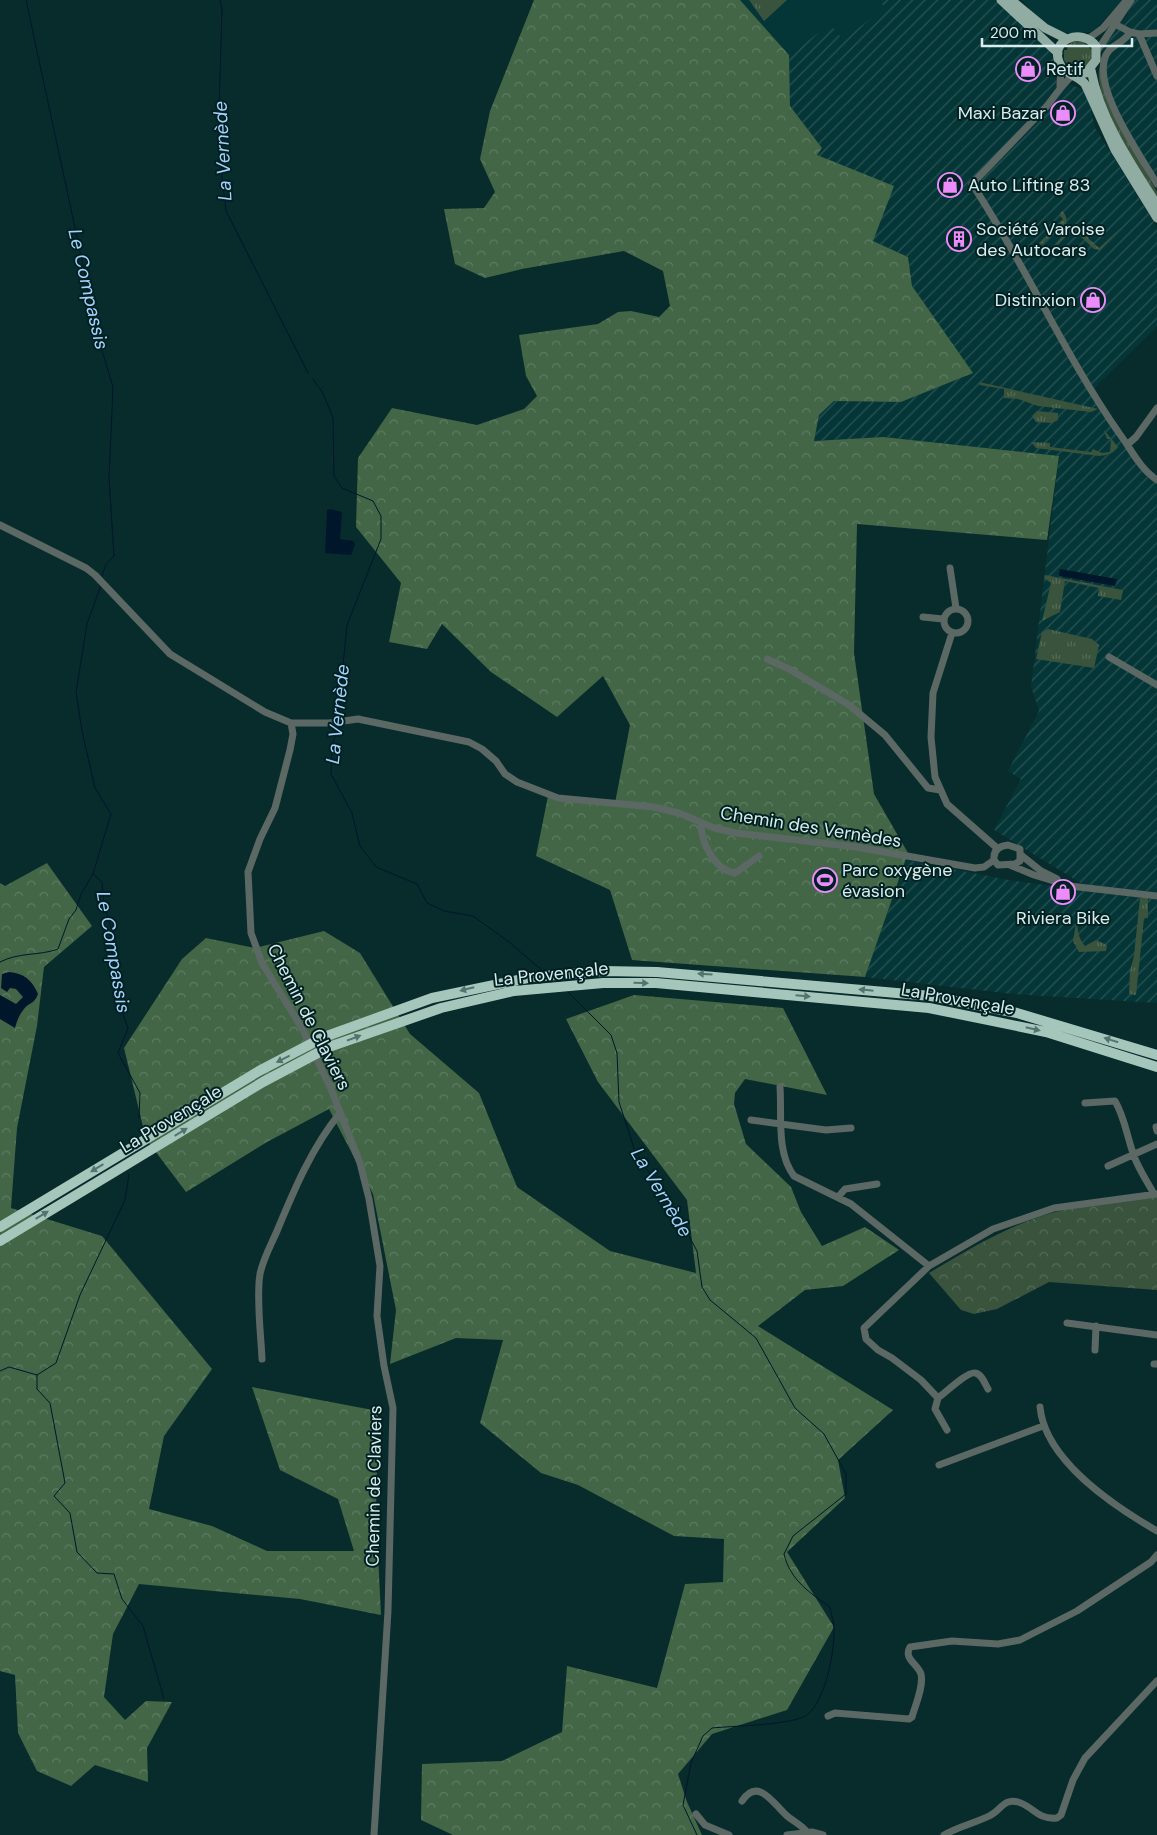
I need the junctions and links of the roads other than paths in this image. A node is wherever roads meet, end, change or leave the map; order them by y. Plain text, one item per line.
1 (1001, 0) edge
2 (1010, 0) edge
3 (1131, 0) edge
4 (1112, 23) junction
5 (1130, 32) junction
6 (1157, 33) edge
7 (1138, 34) junction
8 (1067, 39) junction
9 (1088, 39) junction
10 (1097, 51) junction
11 (1058, 53) junction
12 (1061, 66) junction
13 (1091, 70) junction
14 (1074, 74) junction
15 (1157, 76) edge
16 (1060, 86) junction
17 (1157, 184) edge
18 (1157, 206) edge
19 (1157, 218) edge
20 (1157, 408) edge
21 (1128, 444) junction
22 (1157, 480) edge
23 (0, 525) edge
24 (950, 568) dead end
25 (956, 608) junction
26 (923, 617) dead end
27 (943, 619) junction
28 (952, 633) junction
29 (1109, 657) dead end
30 (767, 659) dead end
31 (1157, 685) edge
32 (291, 723) junction
33 (940, 790) junction
34 (701, 824) junction
35 (997, 848) junction
36 (1021, 855) junction
37 (759, 856) dead end
38 (994, 860) junction
39 (1010, 865) junction
40 (1061, 882) junction
41 (1157, 896) edge
42 (1157, 1055) edge
43 (1157, 1067) edge
44 (780, 1087) dead end
45 (1085, 1103) dead end
46 (340, 1113) junction
47 (751, 1120) dead end
48 (782, 1123) junction
49 (851, 1128) dead end
50 (1157, 1144) edge
51 (1134, 1154) junction
52 (1108, 1166) dead end
53 (876, 1184) dead end
54 (1155, 1194) edge
55 (838, 1197) junction
56 (0, 1227) edge
57 (0, 1240) edge
58 (929, 1266) junction
59 (1067, 1323) dead end
60 (1096, 1326) junction
61 (1157, 1335) edge
62 (1095, 1350) dead end
63 (262, 1359) dead end
64 (988, 1389) dead end
65 (938, 1398) junction
66 (1040, 1408) dead end
67 (1043, 1426) junction
68 (947, 1430) dead end
69 (940, 1465) dead end
70 (1157, 1531) edge
71 (1157, 1555) edge
72 (1157, 1681) edge
73 (828, 1716) dead end
74 (742, 1801) dead end
75 (696, 1814) dead end
76 (807, 1832) junction
77 (374, 1835) edge
78 (729, 1835) edge
79 (787, 1835) edge
80 (823, 1835) edge
81 (944, 1835) edge

1 - 11 main road
2 - 8 main road
3 - 4 street
4 - 5 street
4 - 9 street
4 - 10 street
5 - 7 street
5 - 17 street
6 - 7 street
7 - 15 street
8 - 9 main road
8 - 11 main road
9 - 10 main road
10 - 13 main road
11 - 12 main road
12 - 14 main road
12 - 16 street
13 - 14 main road
13 - 18 main road
14 - 16 street
14 - 19 main road
16 - 21 street
20 - 21 street
21 - 22 street
23 - 32 street
24 - 25 street
25 - 27 street
25 - 28 street
26 - 27 street
27 - 28 street
28 - 33 street
29 - 31 street
30 - 33 street
32 - 34 street, Chemin des Vernèdes
32 - 46 street, Chemin de Claviers
33 - 35 street
34 - 37 street
34 - 38 street, Chemin des Vernèdes
35 - 36 street
35 - 38 street
36 - 39 street
36 - 40 street
38 - 39 street
39 - 40 street
40 - 41 street
42 -> 56 highway, La Provençale
57 -> 43 highway, La Provençale
44 - 48 street
45 - 51 street
46 - 63 street
46 - 77 street, Chemin de Claviers
47 - 48 street
48 - 49 street
48 - 55 street
50 - 51 street
51 - 52 street
51 - 54 street
53 - 55 street
54 - 58 street
55 - 58 street
58 - 65 street
59 - 60 street
60 - 61 street
60 - 62 street
64 - 65 street
65 - 68 street
66 - 67 street
67 - 69 street
67 - 70 street
71 - 73 street
72 - 81 street
74 - 76 street
75 - 78 street
76 - 79 street
76 - 80 street

